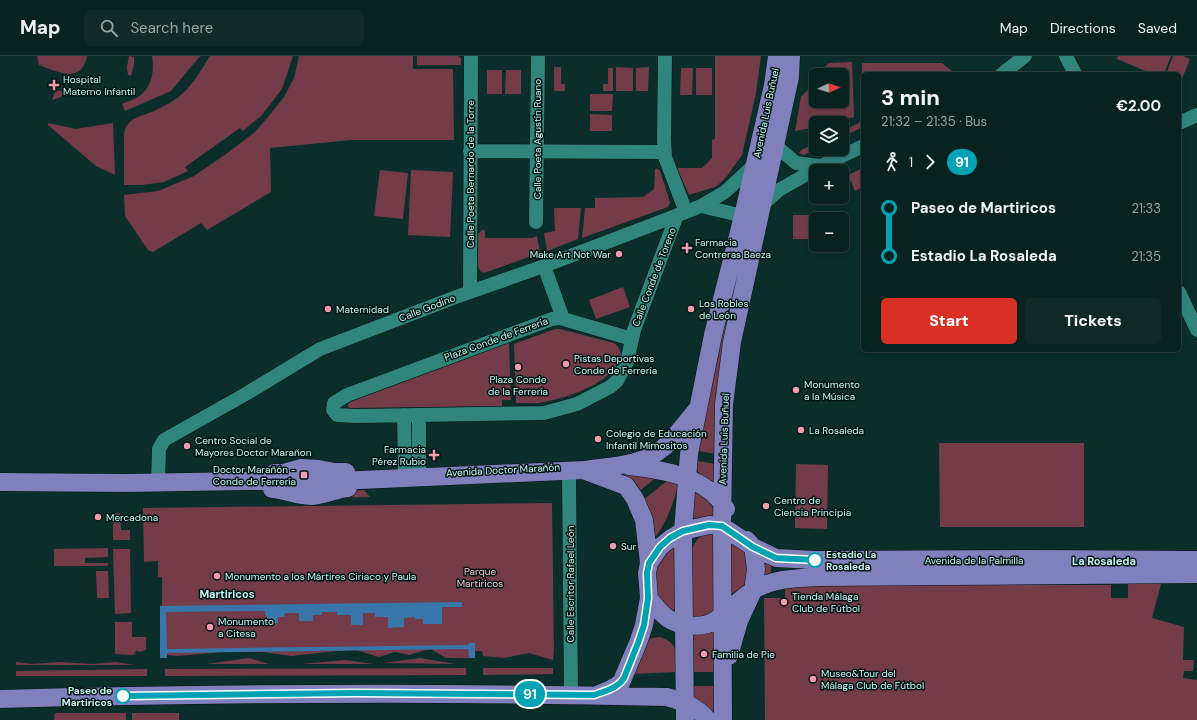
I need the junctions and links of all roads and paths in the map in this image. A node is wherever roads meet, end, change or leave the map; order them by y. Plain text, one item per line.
1 (471, 56) edge
2 (538, 56) edge
3 (665, 56) edge
4 (777, 56) edge
5 (791, 56) edge
6 (1025, 56) edge
7 (1067, 56) edge
8 (1005, 72) edge
9 (1074, 72) edge
10 (1197, 114) edge
11 (1181, 122) edge
12 (775, 145) junction
13 (861, 147) edge
14 (470, 151) junction
15 (537, 151) junction
16 (665, 152) junction
17 (756, 164) junction
18 (825, 164) edge
19 (809, 165) edge
20 (809, 173) edge
21 (762, 205) junction
22 (701, 206) junction
23 (681, 214) junction
24 (743, 216) junction
25 (536, 222) dead end
26 (547, 274) dead end
27 (470, 292) junction
28 (1181, 296) edge
29 (561, 313) dead end
30 (1197, 330) edge
31 (632, 339) junction
32 (698, 408) junction
33 (404, 415) junction
34 (418, 415) junction
35 (662, 449) joint
36 (620, 465) junction
37 (576, 472) junction
38 (415, 478) junction
39 (688, 478) junction
40 (3, 482) edge
41 (158, 483) junction
42 (722, 503) junction
43 (722, 526) junction
44 (683, 531) junction
45 (753, 547) junction
46 (1197, 560) edge
47 (649, 563) junction
48 (1197, 574) edge
49 (753, 591) junction
50 (648, 598) junction
51 (722, 615) junction
52 (684, 625) junction
53 (724, 677) junction
54 (571, 695) junction
55 (594, 695) junction
56 (0, 699) edge
57 (685, 702) junction
58 (685, 720) edge
59 (708, 720) edge
60 (724, 720) edge

1 - 14 street, Calle Poeta Bernardo de la Torre
2 - 15 street, Calle Poeta Agustín Ruano
3 - 16 street
4 - 17 main road, Avenida Luis Buñuel
5 - 12 main road, Avenida Luis Buñuel
6 - 8 street
7 - 9 street
10 - 11 street
12 - 19 street
12 - 21 main road, Avenida Luis Buñuel
13 - 18 street
14 - 15 street
14 - 27 street, Calle Poeta Bernardo de la Torre
15 - 16 street
15 - 25 street, Calle Poeta Agustín Ruano
16 - 23 street
17 - 22 street, Calle Godino
17 - 24 main road, Avenida Luis Buñuel
20 - 21 street
21 - 24 street
21 - 42 main road, Avenida Luis Buñuel
22 - 23 street, Calle Godino
22 - 24 street
23 - 27 street, Calle Godino
23 - 31 street, Calle Conde de Toreno
24 - 32 main road, Avenida Luis Buñuel
26 - 29 street
27 - 41 street, Calle Godino
28 - 30 street
31 - 33 street, Plaza Conde de Ferrería
31 - 34 street, Plaza Conde de Ferrería
32 - 35 main road, Avenida Luis Buñuel
32 - 39 main road, Avenida Luis Buñuel
33 - 34 street, Plaza Conde de Ferrería
33 - 38 street
34 - 38 street
35 - 36 main road, Avenida Doctor Marañón
36 - 37 main road, Avenida Doctor Marañón
36 - 39 main road
37 - 38 main road, Avenida Doctor Marañón
37 - 47 main road, Avenida Doctor Marañón
37 - 54 street, Calle Escritor Rafael León
38 - 41 main road, Avenida Doctor Marañón
39 - 42 main road
39 - 44 main road, Avenida Luis Buñuel
40 - 41 main road, Avenida Doctor Marañón
42 - 43 main road, Avenida Luis Buñuel
42 - 45 main road
43 - 44 main road
43 - 45 main road, Avenida de la Palmilla
43 - 51 main road, Avenida Luis Buñuel
44 - 47 main road
44 - 52 main road, Avenida Luis Buñuel
45 - 46 main road, Avenida de la Palmilla
45 - 49 main road, Avenida Luis Buñuel
47 - 50 main road, Avenida Doctor Marañón
48 - 49 main road, Avenida de la Palmilla
49 - 51 main road, Avenida de la Palmilla
49 - 53 main road, Avenida Luis Buñuel
50 - 52 main road
50 - 55 main road, Avenida Doctor Marañón
51 - 52 main road, Avenida de la Palmilla
51 - 53 main road, Avenida Luis Buñuel
52 - 57 main road, Avenida Luis Buñuel
53 - 60 main road, Avenida Luis Buñuel
54 - 55 main road
54 - 56 main road
55 - 57 main road
57 - 58 main road, Avenida Luis Buñuel
57 - 59 main road

